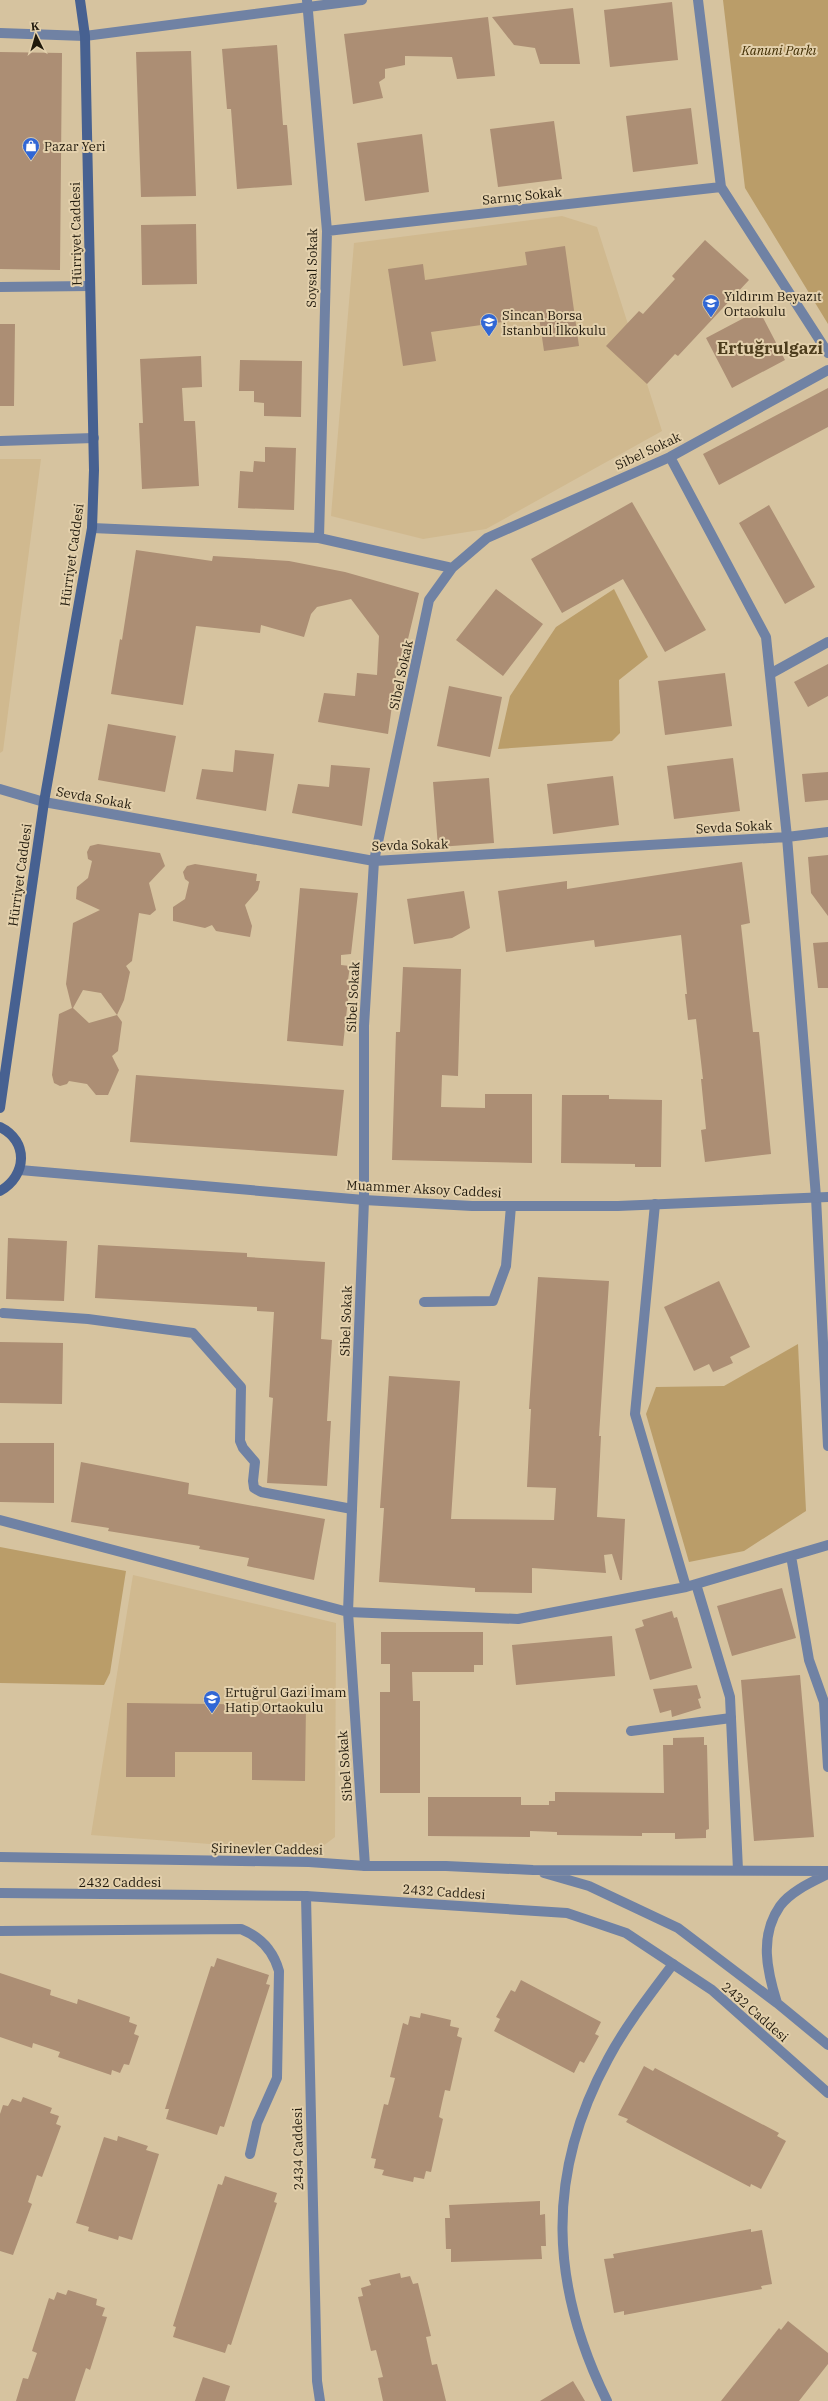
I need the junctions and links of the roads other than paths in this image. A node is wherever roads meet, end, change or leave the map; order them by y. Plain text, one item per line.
1 (80, 0) edge
2 (362, 0) edge
3 (698, 0) edge
4 (307, 4) edge
5 (0, 33) edge
6 (85, 36) junction
7 (721, 187) junction
8 (327, 231) junction
9 (90, 286) junction
10 (0, 287) edge
11 (828, 353) edge
12 (828, 370) edge
13 (94, 438) junction
14 (0, 441) edge
15 (670, 457) junction
16 (92, 528) junction
17 (320, 538) junction
18 (452, 568) junction
19 (828, 642) edge
20 (770, 674) junction
21 (0, 789) edge
22 (44, 802) junction
23 (828, 832) edge
24 (787, 837) junction
25 (374, 861) junction
26 (0, 1108) edge
27 (0, 1127) edge
28 (20, 1170) junction
29 (0, 1191) edge
30 (816, 1197) junction
31 (828, 1197) edge
32 (364, 1200) junction
33 (655, 1204) junction
34 (511, 1206) junction
35 (424, 1302) dead end
36 (3, 1313) dead end
37 (828, 1446) edge
38 (352, 1509) junction
39 (0, 1520) edge
40 (828, 1545) edge
41 (791, 1556) junction
42 (691, 1586) junction
43 (348, 1612) junction
44 (730, 1718) junction
45 (631, 1731) dead end
46 (828, 1767) edge
47 (0, 1857) edge
48 (365, 1866) junction
49 (533, 1870) junction
50 (738, 1870) junction
51 (828, 1871) edge
52 (828, 1874) edge
53 (0, 1894) edge
54 (306, 1896) junction
55 (0, 1931) edge
56 (673, 1964) junction
57 (778, 2003) junction
58 (828, 2045) edge
59 (828, 2093) edge
60 (250, 2154) dead end
61 (320, 2401) edge
62 (607, 2401) edge

1 - 6 main road, Hürriyet Caddesi
2 - 4 street
3 - 7 street
4 - 6 street
4 - 8 street, Soysal Sokak
5 - 6 street
6 - 9 main road, Hürriyet Caddesi
7 - 8 street, Sarnıç Sokak
7 - 11 street
8 - 17 street, Soysal Sokak
9 - 10 street
9 - 13 main road, Hürriyet Caddesi
12 - 15 street, Sibel Sokak
13 - 14 street
13 - 16 main road, Hürriyet Caddesi
15 - 18 street, Sibel Sokak
15 - 20 street
16 - 17 street
16 - 22 main road, Hürriyet Caddesi
17 - 18 street
18 - 25 street, Sibel Sokak
19 - 20 street
20 - 24 street
21 - 22 street, Sevda Sokak
22 - 25 street, Sevda Sokak
22 - 26 main road, Hürriyet Caddesi
23 - 24 street, Sevda Sokak
24 - 25 street, Sevda Sokak
24 - 30 street
25 - 32 street, Sibel Sokak
27 - 28 main road
28 - 29 main road
28 - 32 street, Muammer Aksoy Caddesi
30 - 31 street, Muammer Aksoy Caddesi
30 - 33 street, Muammer Aksoy Caddesi
30 - 37 street
32 - 34 street, Muammer Aksoy Caddesi
32 - 38 street, Sibel Sokak
33 - 34 street, Muammer Aksoy Caddesi
33 - 42 street
34 - 35 street
36 - 38 street
38 - 43 street, Sibel Sokak
39 - 43 street
40 - 41 street
41 - 42 street
41 - 46 street
42 - 43 street
42 - 44 street
43 - 48 street, Sibel Sokak
44 - 45 street
44 - 50 street
47 - 48 street, Şirinevler Caddesi
48 - 49 street, Şirinevler Caddesi
49 - 50 street
49 - 57 street, 2432 Caddesi
50 - 51 street
52 - 57 street
53 - 54 street, 2432 Caddesi
54 - 56 street, 2432 Caddesi
54 - 61 street, 2434 Caddesi
55 - 60 street
56 - 59 street, 2432 Caddesi
56 - 62 street
57 - 58 street, 2432 Caddesi

